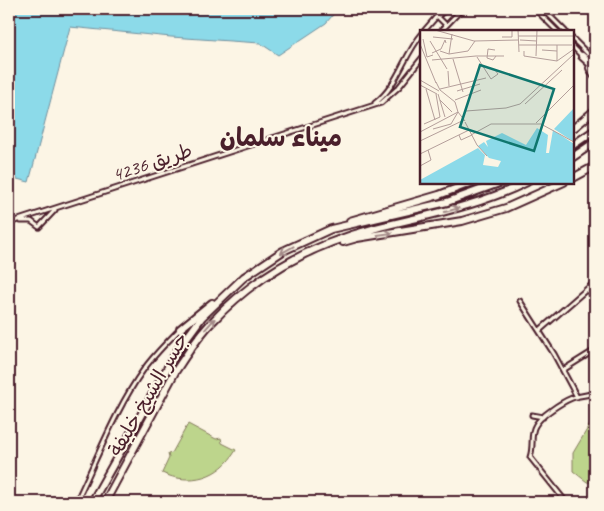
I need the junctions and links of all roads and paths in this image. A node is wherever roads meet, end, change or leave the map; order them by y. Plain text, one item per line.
1 (448, 9) edge
2 (462, 9) edge
3 (535, 9) edge
4 (543, 9) edge
5 (437, 16) junction
6 (446, 25) junction
7 (425, 30) edge
8 (442, 30) edge
9 (556, 30) edge
10 (563, 30) edge
11 (420, 36) edge
12 (416, 41) junction
13 (574, 41) edge
14 (420, 44) edge
15 (574, 48) edge
16 (582, 56) joint
17 (420, 60) edge
18 (595, 61) edge
19 (592, 68) edge
20 (595, 75) edge
21 (370, 107) junction
22 (595, 110) edge
23 (595, 116) edge
24 (574, 128) edge
25 (595, 130) edge
26 (595, 142) edge
27 (574, 144) edge
28 (574, 156) edge
29 (595, 166) edge
30 (595, 170) edge
31 (574, 177) edge
32 (574, 178) edge
33 (467, 184) edge
34 (496, 184) edge
35 (523, 184) edge
36 (560, 184) edge
37 (57, 208) junction
38 (14, 222) junction
39 (9, 223) edge
40 (331, 229) junction
41 (320, 246) junction
42 (595, 282) edge
43 (587, 288) junction
44 (222, 297) junction
45 (595, 299) edge
46 (520, 301) dead end
47 (180, 329) joint
48 (540, 330) junction
49 (595, 350) edge
50 (563, 370) junction
51 (595, 392) edge
52 (577, 397) junction
53 (532, 415) dead end
54 (545, 416) junction
55 (76, 502) edge
56 (92, 502) edge
57 (105, 502) edge
58 (566, 502) edge

1 - 5 street
2 - 6 street
3 - 9 street
4 - 10 street
5 - 6 street
5 - 7 street
6 - 8 street
11 - 12 street, طريق 4236
12 - 14 street
12 - 21 street, طريق 4236
13 - 18 street
15 - 16 street
16 - 19 highway
17 - 21 street, طريق 4236
19 - 20 highway
21 - 37 street, طريق 4236
22 - 24 highway
23 - 24 highway
25 - 27 highway
26 - 28 highway
29 - 31 highway
30 - 32 highway
33 - 40 highway
34 - 40 highway, جسر الشيخ خليفة
41 -> 35 highway, جسر الشيخ خليفة
41 -> 36 highway
37 - 38 street, طريق 4236
37 - 38 street, طريق 4236
38 - 39 street
40 -> 44 highway, جسر الشيخ خليفة
57 -> 41 highway, جسر الشيخ خليفة
42 - 43 street
43 - 45 street
43 - 48 street
44 - 47 highway
44 - 56 highway, جسر الشيخ خليفة
46 - 48 street
47 - 55 street
48 - 50 street
49 - 50 street
50 - 52 street
51 - 52 street
52 - 54 street
53 - 54 street
54 - 58 street

